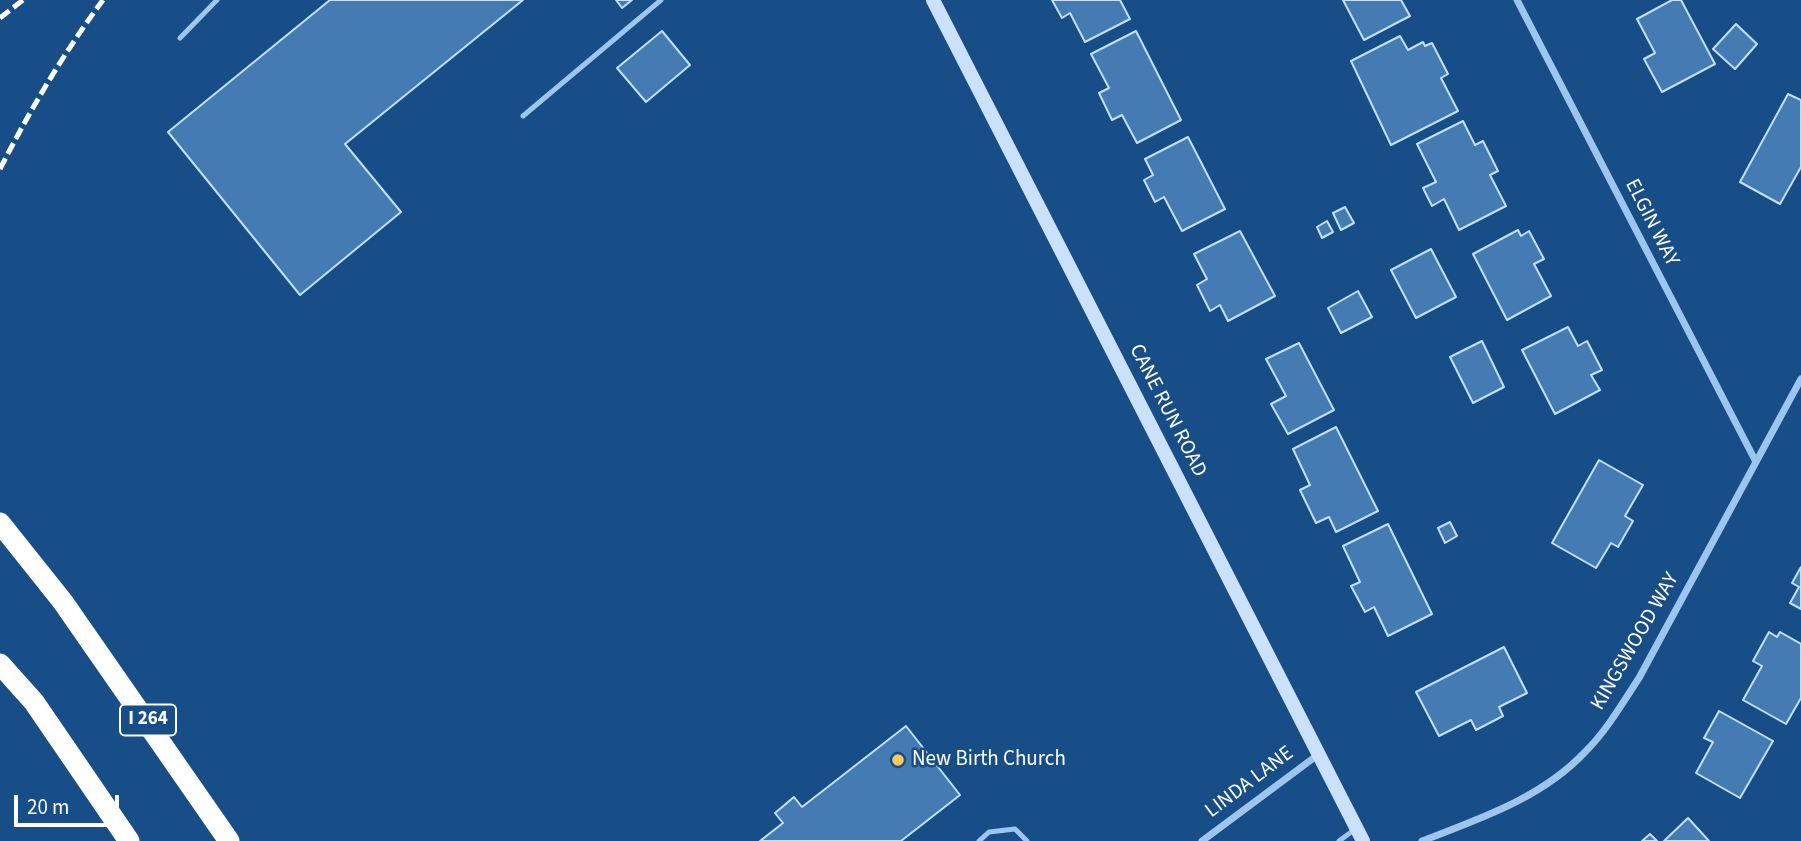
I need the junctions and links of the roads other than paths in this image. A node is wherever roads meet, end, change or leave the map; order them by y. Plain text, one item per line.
1 (217, 0) edge
2 (661, 0) edge
3 (933, 0) edge
4 (1517, 0) edge
5 (180, 38) dead end
6 (523, 116) dead end
7 (1801, 379) edge
8 (1756, 462) junction
9 (0, 523) edge
10 (0, 664) edge
11 (1319, 753) junction
12 (1360, 834) edge
13 (129, 841) edge
14 (229, 841) edge
15 (979, 841) edge
16 (1027, 841) edge
17 (1202, 841) edge
18 (1339, 841) edge
19 (1422, 841) edge

1 - 5 lane
2 - 6 lane
3 - 11 main road, CANE RUN ROAD
4 - 8 street, ELGIN WAY
7 - 8 street, KINGSWOOD WAY
8 - 19 street, KINGSWOOD WAY
9 - 14 highway, I 264
10 - 13 highway
11 - 12 main road, CANE RUN ROAD
11 - 17 street, LINDA LANE
12 - 18 lane
15 - 16 lane

